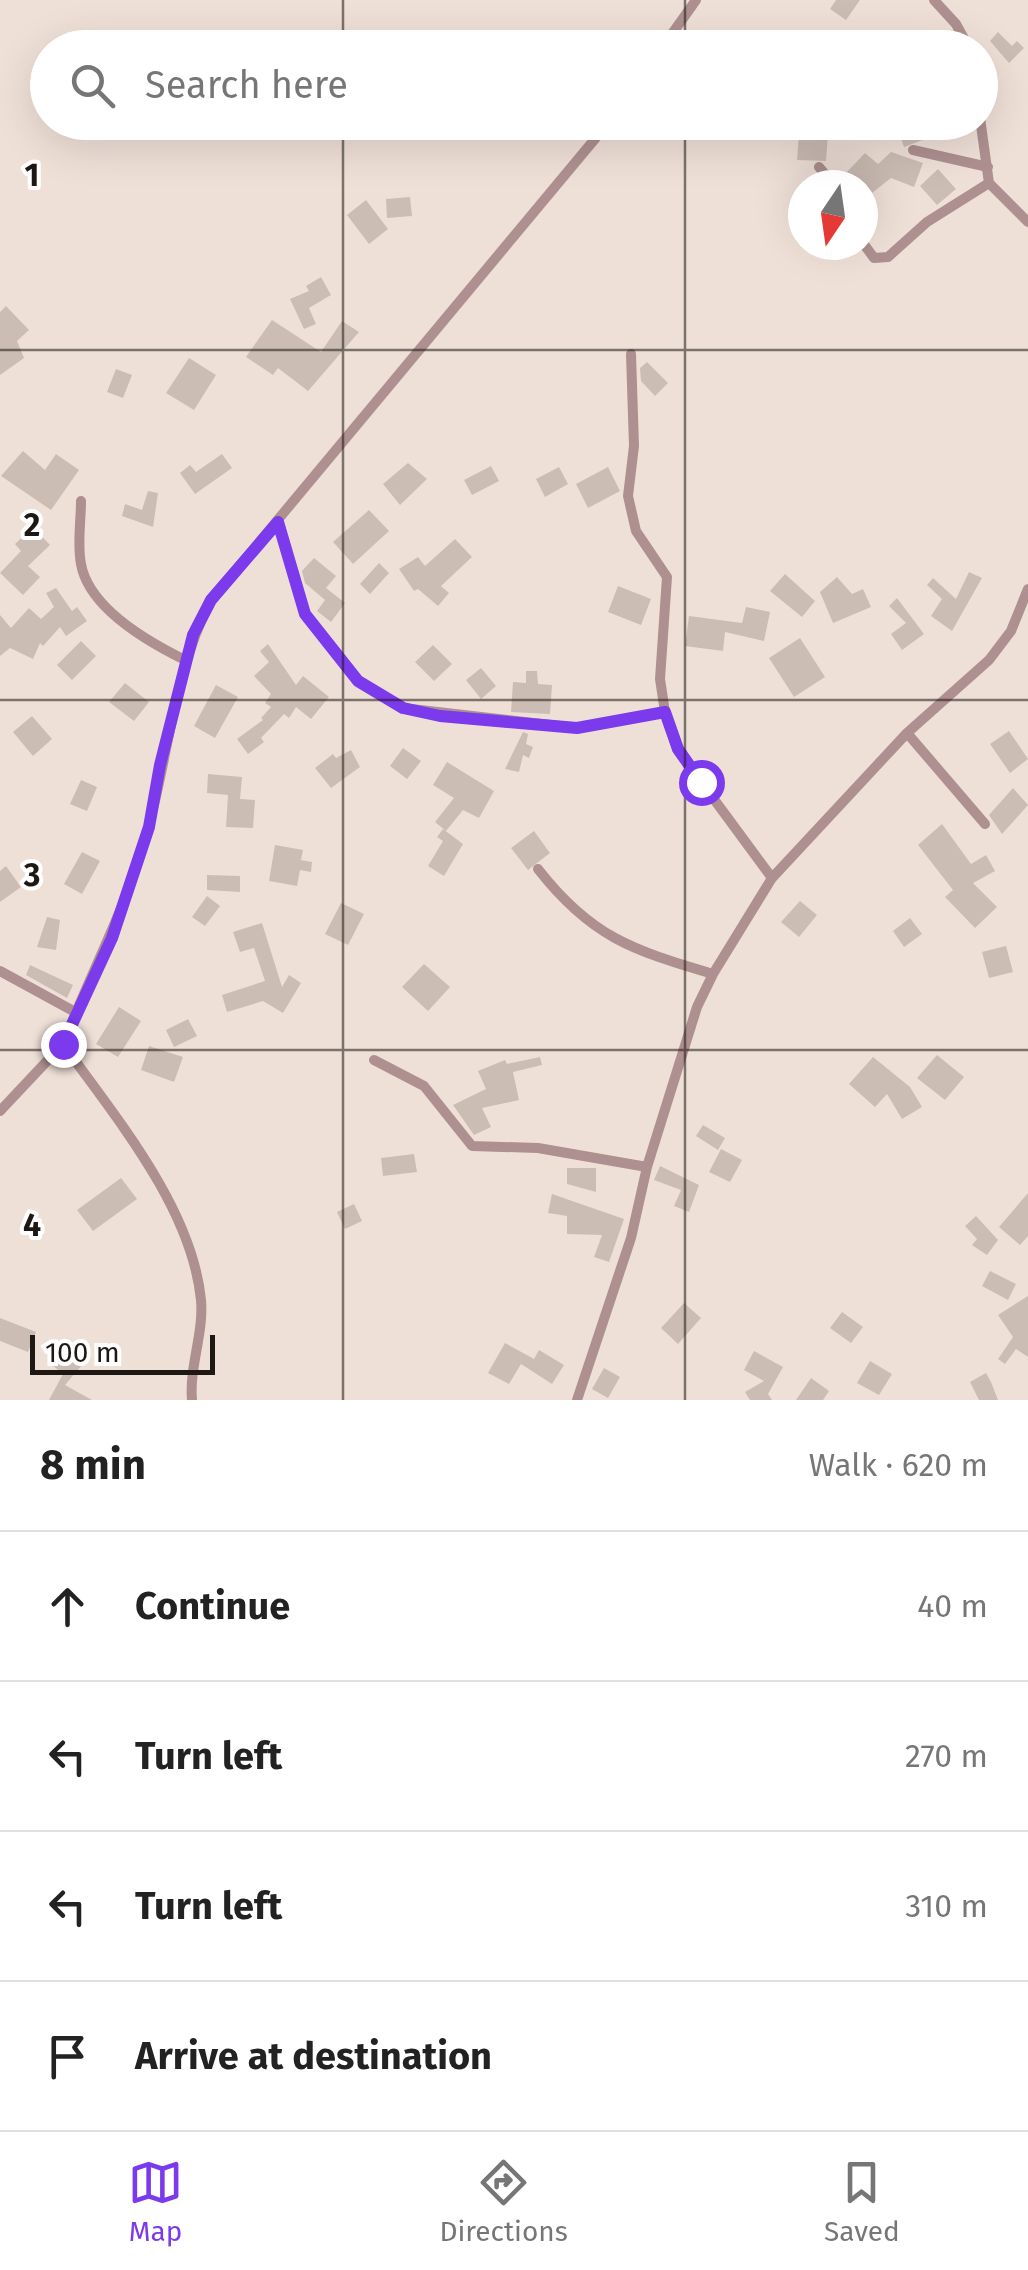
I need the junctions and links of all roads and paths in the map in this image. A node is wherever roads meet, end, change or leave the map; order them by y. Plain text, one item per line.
1 (696, 0) edge
2 (934, 0) edge
3 (675, 30) edge
4 (959, 30) edge
5 (594, 140) edge
6 (984, 140) edge
7 (913, 150) dead end
8 (819, 167) dead end
9 (988, 167) junction
10 (822, 170) edge
11 (989, 184) junction
12 (1028, 222) edge
13 (878, 258) edge
14 (631, 354) dead end
15 (81, 501) dead end
16 (278, 522) junction
17 (1028, 589) edge
18 (187, 661) junction
19 (665, 712) junction
20 (907, 733) junction
21 (986, 824) dead end
22 (538, 869) dead end
23 (772, 878) junction
24 (0, 971) edge
25 (712, 974) junction
26 (77, 1012) junction
27 (63, 1044) junction
28 (374, 1060) dead end
29 (0, 1111) edge
30 (647, 1167) junction
31 (192, 1400) edge
32 (578, 1400) edge

1 - 3 street
2 - 4 street
5 - 16 street
6 - 9 street
7 - 9 street
8 - 10 street
9 - 11 street
11 - 12 street
11 - 13 street
14 - 19 street
15 - 18 street
16 - 18 street
16 - 19 street
17 - 20 street
18 - 26 street
19 - 23 street
20 - 21 street
20 - 23 street
22 - 25 street
23 - 25 street
24 - 26 street
25 - 30 street
26 - 27 street
27 - 29 street
27 - 31 street
28 - 30 street
30 - 32 street

